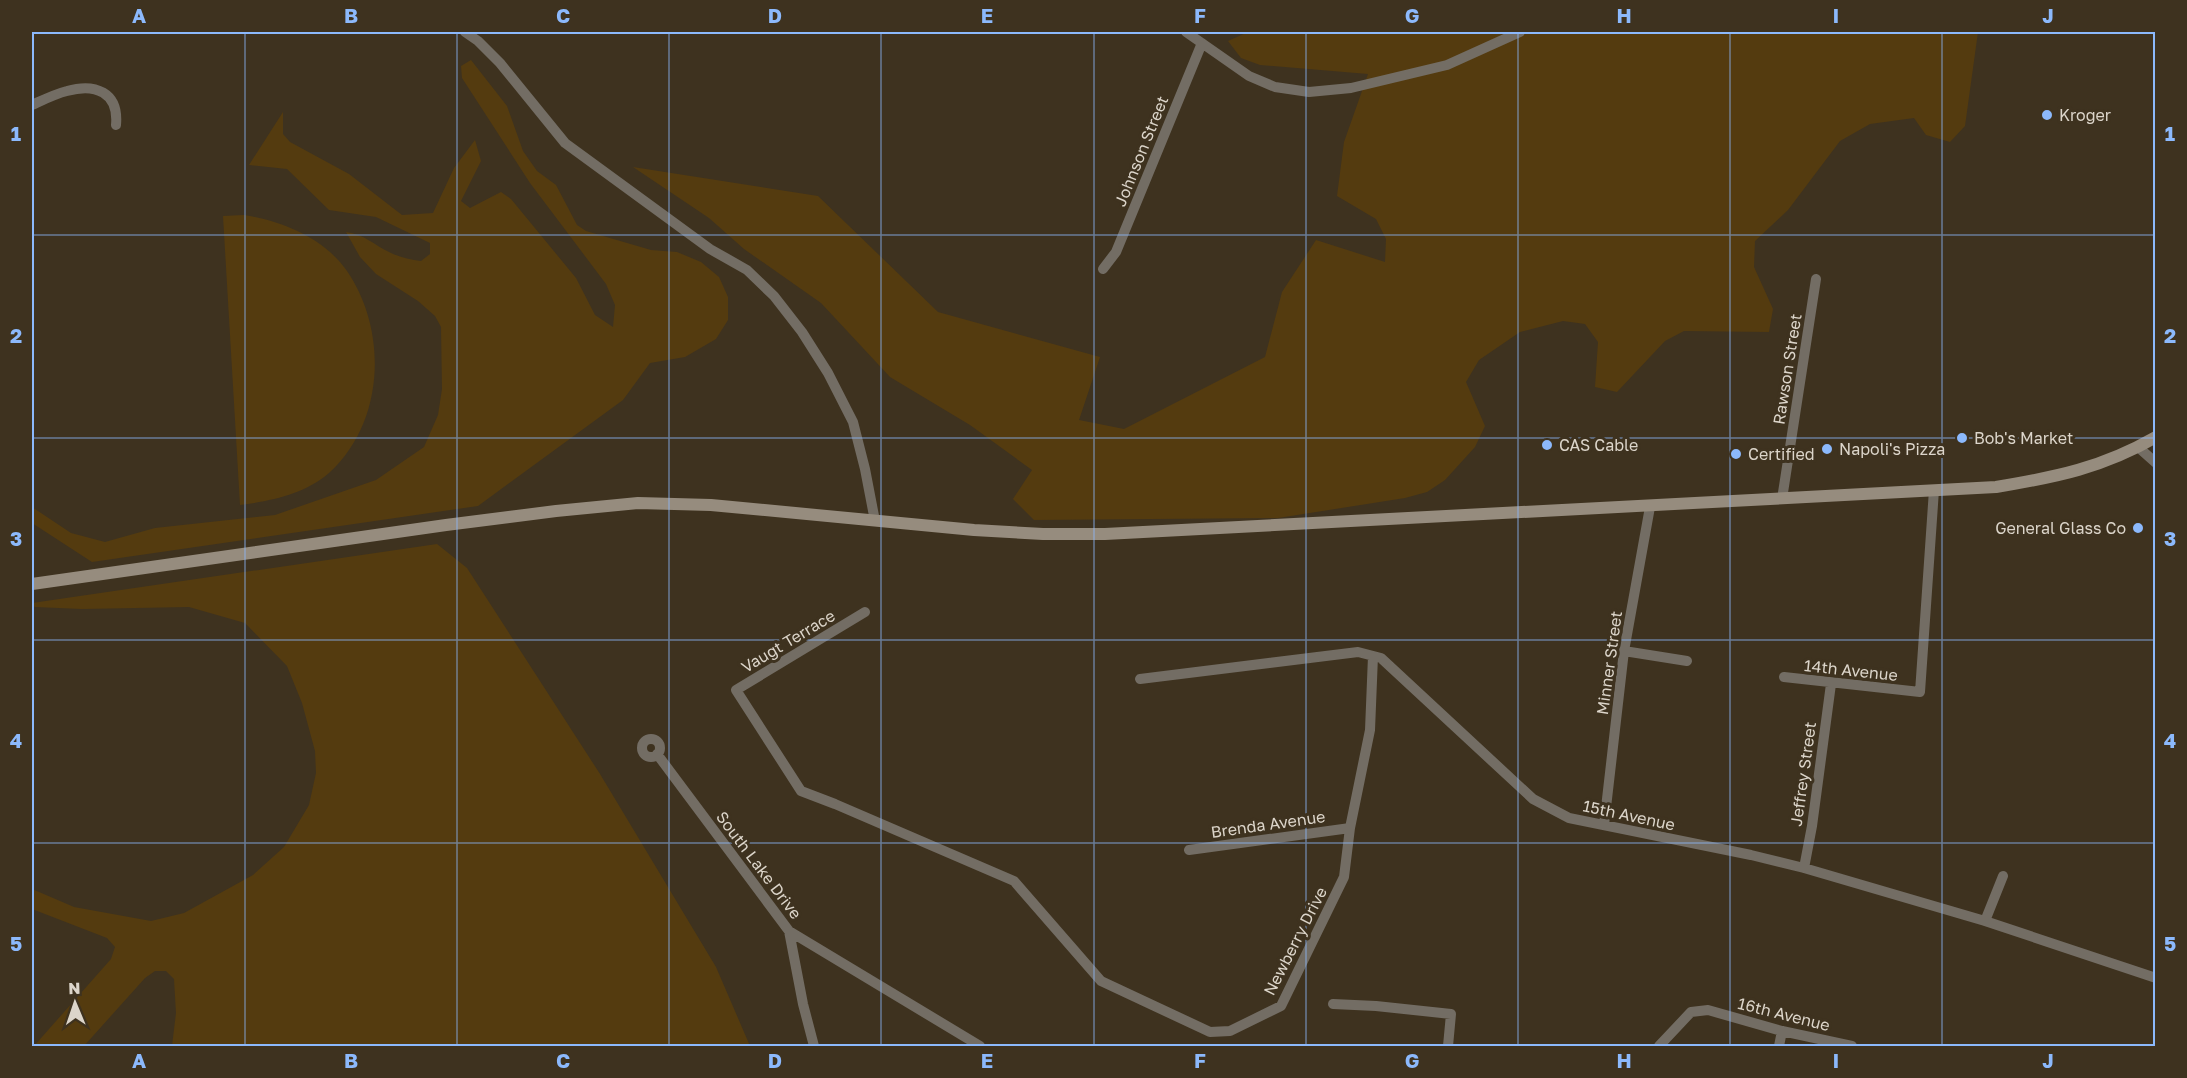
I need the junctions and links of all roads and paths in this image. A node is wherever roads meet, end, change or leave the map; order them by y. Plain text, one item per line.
1 (465, 32) edge
2 (1186, 32) edge
3 (1520, 32) edge
4 (1202, 43) junction
5 (32, 105) edge
6 (116, 125) dead end
7 (1103, 269) dead end
8 (1816, 279) dead end
9 (2156, 437) edge
10 (2138, 447) junction
11 (2156, 463) edge
12 (1934, 490) junction
13 (1782, 499) junction
14 (1650, 507) junction
15 (875, 521) junction
16 (32, 584) edge
17 (865, 612) dead end
18 (1624, 651) junction
19 (1373, 656) junction
20 (1688, 661) dead end
21 (1784, 677) dead end
22 (1140, 679) dead end
23 (1831, 684) junction
24 (657, 754) dead end
25 (801, 792) joint
26 (1604, 825) junction
27 (1350, 828) junction
28 (1189, 850) dead end
29 (1804, 868) junction
30 (2003, 876) dead end
31 (1985, 921) junction
32 (789, 932) junction
33 (2156, 978) edge
34 (1333, 1004) dead end
35 (1782, 1030) junction
36 (814, 1047) edge
37 (980, 1047) edge
38 (1448, 1047) edge
39 (1659, 1047) edge
40 (1779, 1047) edge
41 (1852, 1047) edge

1 - 15 street
2 - 4 street
3 - 4 street
4 - 7 street, Johnson Street
5 - 6 street
8 - 13 street, Rawson Street
9 - 10 main road
10 - 11 street
10 - 12 main road
12 - 13 main road
12 - 23 street, 14th Avenue
13 - 14 main road
14 - 15 main road
14 - 18 street, Minner Street
15 - 16 main road
17 - 25 street, Vaugt Terrace
18 - 20 street
18 - 26 street, Minner Street
19 - 22 street
19 - 26 street, 15th Avenue
19 - 27 street, Newberry Drive
21 - 23 street, 14th Avenue
23 - 29 street, Jeffrey Street
24 - 32 street, South Lake Drive
25 - 27 street, Newberry Drive
26 - 29 street, 15th Avenue
27 - 28 street, Brenda Avenue
29 - 31 street, 15th Avenue
30 - 31 street
31 - 33 street, 15th Avenue
32 - 36 street
32 - 37 street, South Lake Drive
34 - 38 street
35 - 39 street, 16th Avenue
35 - 40 street
35 - 41 street, 16th Avenue

